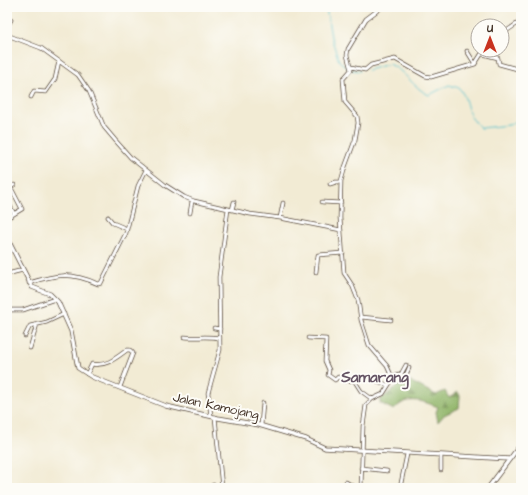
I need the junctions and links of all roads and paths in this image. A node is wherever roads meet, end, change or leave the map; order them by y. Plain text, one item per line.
1 (382, 7) edge
2 (12, 20) dead end
3 (520, 22) edge
4 (7, 26) edge
5 (510, 29) edge
6 (7, 35) edge
7 (467, 51) dead end
8 (479, 58) edge
9 (498, 58) edge
10 (59, 61) junction
11 (476, 64) junction
12 (351, 68) junction
13 (521, 70) edge
14 (31, 97) dead end
15 (146, 170) junction
16 (7, 181) edge
17 (341, 182) junction
18 (330, 184) dead end
19 (10, 187) edge
20 (7, 200) edge
21 (192, 201) junction
22 (234, 202) dead end
23 (322, 202) dead end
24 (283, 203) dead end
25 (341, 203) junction
26 (230, 210) junction
27 (190, 213) dead end
28 (14, 214) junction
29 (108, 217) dead end
30 (7, 218) edge
31 (280, 218) junction
32 (127, 229) junction
33 (341, 230) junction
34 (7, 238) edge
35 (344, 253) junction
36 (23, 270) junction
37 (316, 272) dead end
38 (7, 274) edge
39 (30, 283) junction
40 (55, 299) junction
41 (7, 310) edge
42 (64, 314) junction
43 (361, 317) junction
44 (391, 320) dead end
45 (37, 324) junction
46 (214, 328) dead end
47 (220, 328) junction
48 (25, 336) dead end
49 (184, 337) dead end
50 (220, 338) junction
51 (308, 338) dead end
52 (30, 348) dead end
53 (406, 365) dead end
54 (408, 368) dead end
55 (87, 374) junction
56 (399, 376) junction
57 (391, 379) junction
58 (377, 380) dead end
59 (388, 385) junction
60 (120, 387) junction
61 (372, 399) junction
62 (263, 403) dead end
63 (213, 417) junction
64 (261, 425) junction
65 (521, 444) edge
66 (362, 451) junction
67 (407, 454) junction
68 (441, 456) junction
69 (509, 460) junction
70 (361, 468) junction
71 (387, 470) dead end
72 (441, 470) dead end
73 (346, 482) dead end
74 (213, 485) dead end
75 (222, 487) edge
76 (351, 488) edge
77 (361, 488) edge
78 (400, 488) edge
79 (488, 488) edge

1 - 12 street
2 - 4 street
3 - 5 street
6 - 10 street
7 - 11 street
8 - 11 street
9 - 13 street
10 - 14 street
10 - 15 street
11 - 12 street
12 - 17 street
15 - 21 street
15 - 32 street
16 - 19 street
17 - 18 street
17 - 25 street
19 - 28 street
20 - 28 street
21 - 26 street
21 - 27 street
22 - 26 street
23 - 25 street
24 - 31 street
25 - 33 street
26 - 31 street
26 - 47 street
28 - 30 street
29 - 32 street
31 - 33 street
32 - 39 street
33 - 35 street
34 - 36 main road
35 - 37 street
35 - 43 street
36 - 38 street
36 - 39 main road
39 - 40 main road
40 - 41 street
40 - 42 main road
42 - 45 street
42 - 55 main road
43 - 44 street
43 - 57 street
45 - 48 street
45 - 52 street
46 - 47 street
47 - 50 street
49 - 50 street
50 - 63 street
51 - 61 street
53 - 56 street
54 - 56 street
55 - 60 main road, Jalan Kamojang
55 - 60 street
56 - 57 street
57 - 59 street
58 - 59 street
59 - 61 street
60 - 63 main road, Jalan Kamojang
61 - 66 street
62 - 64 street
63 - 64 main road, Jalan Kamojang
63 - 75 street
64 - 66 main road, Jalan Kamojang
65 - 69 main road
66 - 67 main road, Jalan Kamojang
66 - 70 street
67 - 68 main road, Jalan Kamojang
67 - 78 street
68 - 69 main road, Jalan Kamojang
68 - 72 street
69 - 79 main road
70 - 71 street
70 - 77 street
73 - 76 street
74 - 75 street

